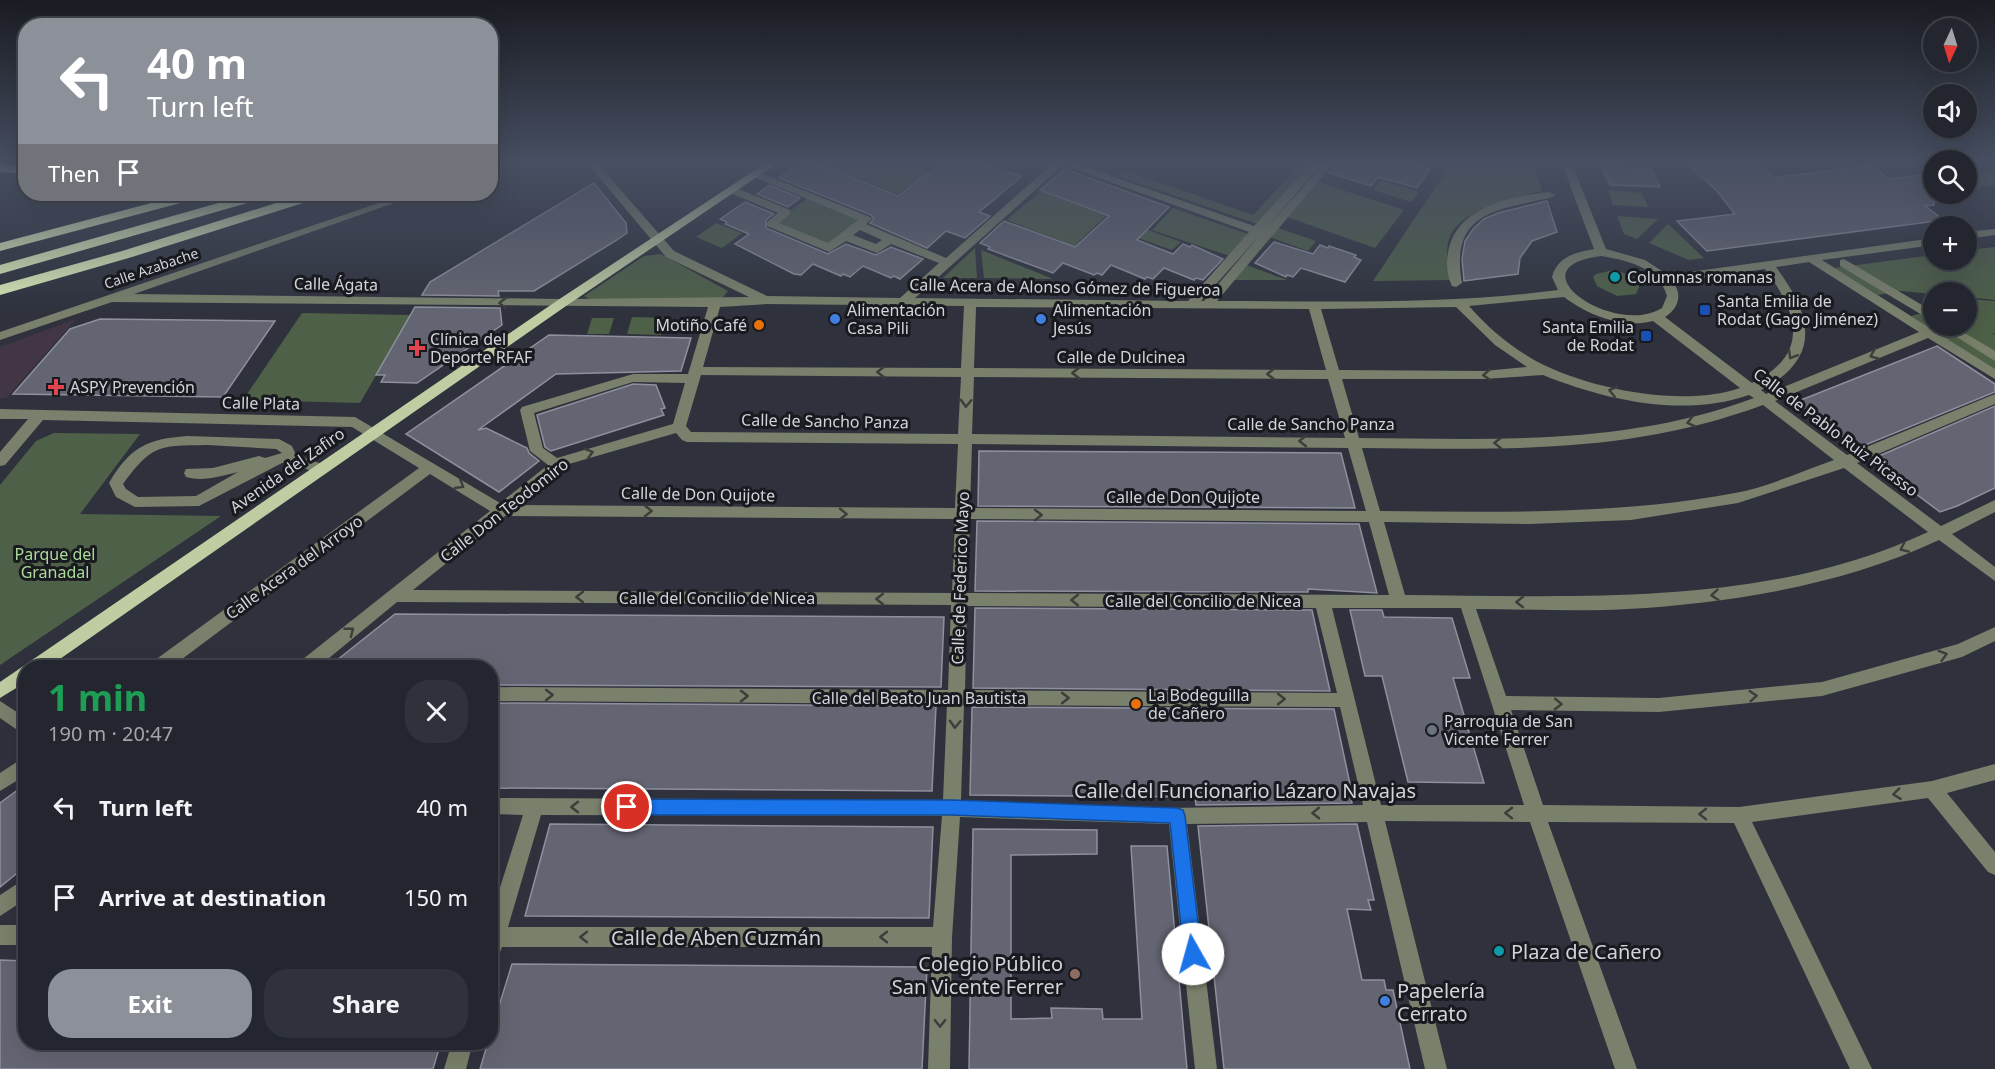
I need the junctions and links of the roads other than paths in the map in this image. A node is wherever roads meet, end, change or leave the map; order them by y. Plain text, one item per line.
1 (124, 214) edge
2 (194, 214) edge
3 (253, 214) edge
4 (356, 214) edge
5 (634, 214) edge
6 (697, 214) edge
7 (784, 214) edge
8 (853, 214) edge
9 (1001, 214) edge
10 (1210, 214) edge
11 (1276, 214) edge
12 (1280, 214) edge
13 (1482, 214) edge
14 (1586, 214) edge
15 (858, 225) junction
16 (1262, 232) junction
17 (1995, 232) edge
18 (1977, 234) edge
19 (845, 236) junction
20 (890, 239) junction
21 (657, 241) junction
22 (1923, 243) edge
23 (0, 247) edge
24 (1601, 252) junction
25 (127, 254) junction
26 (1812, 259) junction
27 (946, 262) junction
28 (1844, 263) dead end
29 (1768, 265) junction
30 (0, 270) edge
31 (1666, 279) junction
32 (1456, 283) dead end
33 (0, 290) edge
34 (1567, 293) junction
35 (0, 296) edge
36 (110, 298) junction
37 (766, 300) junction
38 (903, 302) junction
39 (562, 303) junction
40 (715, 303) junction
41 (970, 303) junction
42 (1460, 304) junction
43 (1191, 305) junction
44 (1208, 305) junction
45 (1314, 305) junction
46 (1923, 311) edge
47 (1656, 317) junction
48 (1923, 329) edge
49 (1923, 335) edge
50 (0, 336) edge
51 (1934, 336) edge
52 (1961, 336) edge
53 (1995, 357) edge
54 (1545, 370) junction
55 (968, 372) junction
56 (694, 375) junction
57 (1334, 375) junction
58 (1995, 375) edge
59 (1752, 390) junction
60 (1995, 399) edge
61 (1765, 400) junction
62 (0, 414) edge
63 (40, 414) junction
64 (679, 427) junction
65 (374, 432) junction
66 (965, 440) junction
67 (1353, 441) junction
68 (285, 458) junction
69 (0, 461) edge
70 (1845, 462) junction
71 (558, 465) junction
72 (430, 467) junction
73 (320, 469) junction
74 (191, 473) dead end
75 (1995, 506) edge
76 (500, 510) junction
77 (963, 515) junction
78 (1373, 516) junction
79 (1939, 532) junction
80 (1995, 575) edge
81 (395, 596) junction
82 (958, 600) junction
83 (1466, 601) junction
84 (1323, 602) junction
85 (1399, 602) junction
86 (1995, 634) edge
87 (45, 660) edge
88 (168, 660) edge
89 (314, 660) edge
90 (18, 678) edge
91 (0, 690) edge
92 (498, 694) edge
93 (956, 698) junction
94 (1347, 700) junction
95 (1500, 703) junction
96 (0, 708) edge
97 (18, 723) edge
98 (18, 770) edge
99 (1995, 772) edge
100 (0, 783) edge
101 (1932, 789) junction
102 (498, 806) edge
103 (534, 807) junction
104 (952, 808) junction
105 (1375, 813) junction
106 (1536, 813) junction
107 (1739, 815) junction
108 (1177, 816) junction
109 (1995, 866) edge
110 (18, 893) edge
111 (0, 908) edge
112 (498, 923) edge
113 (0, 935) edge
114 (18, 935) edge
115 (942, 937) junction
116 (498, 942) edge
117 (461, 1050) edge
118 (455, 1069) edge
119 (939, 1069) edge
120 (1206, 1069) edge
121 (1436, 1069) edge
122 (1626, 1069) edge
123 (1861, 1069) edge

1 - 23 highway
2 - 30 highway
3 - 25 highway
4 - 36 street, Calle Azabache
5 - 21 street
6 - 21 main road, Avenida del Zafiro
7 - 19 street
8 - 15 street
9 - 27 street
10 - 16 street
11 - 16 street
12 - 16 street
13 - 32 street
14 - 24 street
15 - 19 street
15 - 20 street
16 - 43 street
16 - 44 street
17 - 18 street
19 - 20 street
20 - 27 street
21 - 37 street
21 - 39 main road, Avenida del Zafiro
22 - 26 street
24 - 31 street
24 - 34 street
25 - 33 highway
25 - 35 highway
26 - 29 street
26 - 48 street
27 - 38 street
28 - 46 street
29 - 31 street
29 -> 59 street
31 - 47 street
34 - 42 street, Calle Acera de Alonso Gómez de Figueroa
34 - 47 street
39 -> 36 street, Calle Ágata
36 - 50 street, Calle Azabache
37 - 38 street, Calle Acera de Alonso Gómez de Figueroa
37 - 40 street, Calle Acera de Alonso Gómez de Figueroa
38 - 41 street, Calle Acera de Alonso Gómez de Figueroa
39 - 40 street, Calle Acera de Alonso Gómez de Figueroa
39 - 65 main road, Avenida del Zafiro
40 - 56 street
41 - 43 street, Calle Acera de Alonso Gómez de Figueroa
41 - 55 street, Calle de Federico Mayo
42 - 45 street, Calle Acera de Alonso Gómez de Figueroa
42 - 54 street
43 - 44 street, Calle Acera de Alonso Gómez de Figueroa
44 - 45 street, Calle Acera de Alonso Gómez de Figueroa
45 - 57 street
47 - 59 street, Calle de Pablo Ruiz Picasso
49 -> 61 street, Calle de Sancho Panza
51 - 58 street
52 - 53 street
54 -> 57 street, Calle de Dulcinea
59 -> 54 street
55 -> 56 street, Calle de Dulcinea
57 -> 55 street, Calle de Dulcinea
55 -> 66 street, Calle de Federico Mayo
56 - 64 street
56 - 71 street, Calle de Dulcinea
57 - 67 street
59 - 61 street, Calle de Pablo Ruiz Picasso
60 - 70 street, Calle de Don Quijote
61 -> 67 street, Calle de Sancho Panza
61 - 70 street, Calle de Pablo Ruiz Picasso
62 - 63 street, Calle Plata
63 - 65 street, Calle Plata
63 - 69 street
64 - 66 street, Calle de Sancho Panza
71 -> 64 street, Calle Don Teodomiro
65 - 72 street
65 - 73 main road, Avenida del Zafiro
67 -> 66 street, Calle de Sancho Panza
66 - 77 street, Calle de Federico Mayo
67 - 78 street
68 - 68 street
68 - 73 street
68 - 74 street
70 - 78 street, Calle de Don Quijote
70 - 79 street, Calle de Pablo Ruiz Picasso
71 - 76 street, Calle Don Teodomiro
72 -> 76 street
72 - 88 street, Calle Acera del Arroyo
73 - 87 main road, Avenida del Zafiro
75 - 79 street, Calle del Concilio de Nicea
76 -> 77 street, Calle de Don Quijote
76 - 81 street, Calle Don Teodomiro
77 -> 78 street, Calle de Don Quijote
77 - 82 street, Calle de Federico Mayo
78 - 85 street
79 - 80 street, Calle de Pablo Ruiz Picasso
79 -> 83 street, Calle del Concilio de Nicea
82 -> 81 street, Calle del Concilio de Nicea
89 -> 81 street, Calle Don Teodomiro
84 -> 82 street, Calle del Concilio de Nicea
82 - 93 street, Calle de Federico Mayo
83 - 85 street, Calle del Concilio de Nicea
83 - 95 street
84 - 85 street, Calle del Concilio de Nicea
84 - 94 street
95 -> 86 street
90 - 91 main road
92 -> 93 street, Calle del Beato Juan Bautista
93 -> 94 street, Calle del Beato Juan Bautista
93 -> 104 street, Calle de Federico Mayo
94 - 105 street
95 - 106 street
96 - 97 street
98 - 100 street
99 - 101 street, Calle del Funcionario Lázaro Navajas
101 -> 107 street, Calle del Funcionario Lázaro Navajas
101 - 109 street
102 - 103 street, Calle del Funcionario Lázaro Navajas
104 -> 103 street, Calle del Funcionario Lázaro Navajas
103 - 112 street
104 - 108 street, Calle del Funcionario Lázaro Navajas
104 - 115 street, Calle de Federico Mayo
106 -> 105 street, Calle del Funcionario Lázaro Navajas
105 -> 108 street, Calle del Funcionario Lázaro Navajas
105 - 121 street
107 -> 106 street, Calle del Funcionario Lázaro Navajas
106 - 122 street
107 - 123 street
108 - 120 street
110 - 111 street
113 - 114 street
115 -> 116 street, Calle de Aben Cuzmán
115 -> 119 street, Calle de Federico Mayo
117 - 118 street

